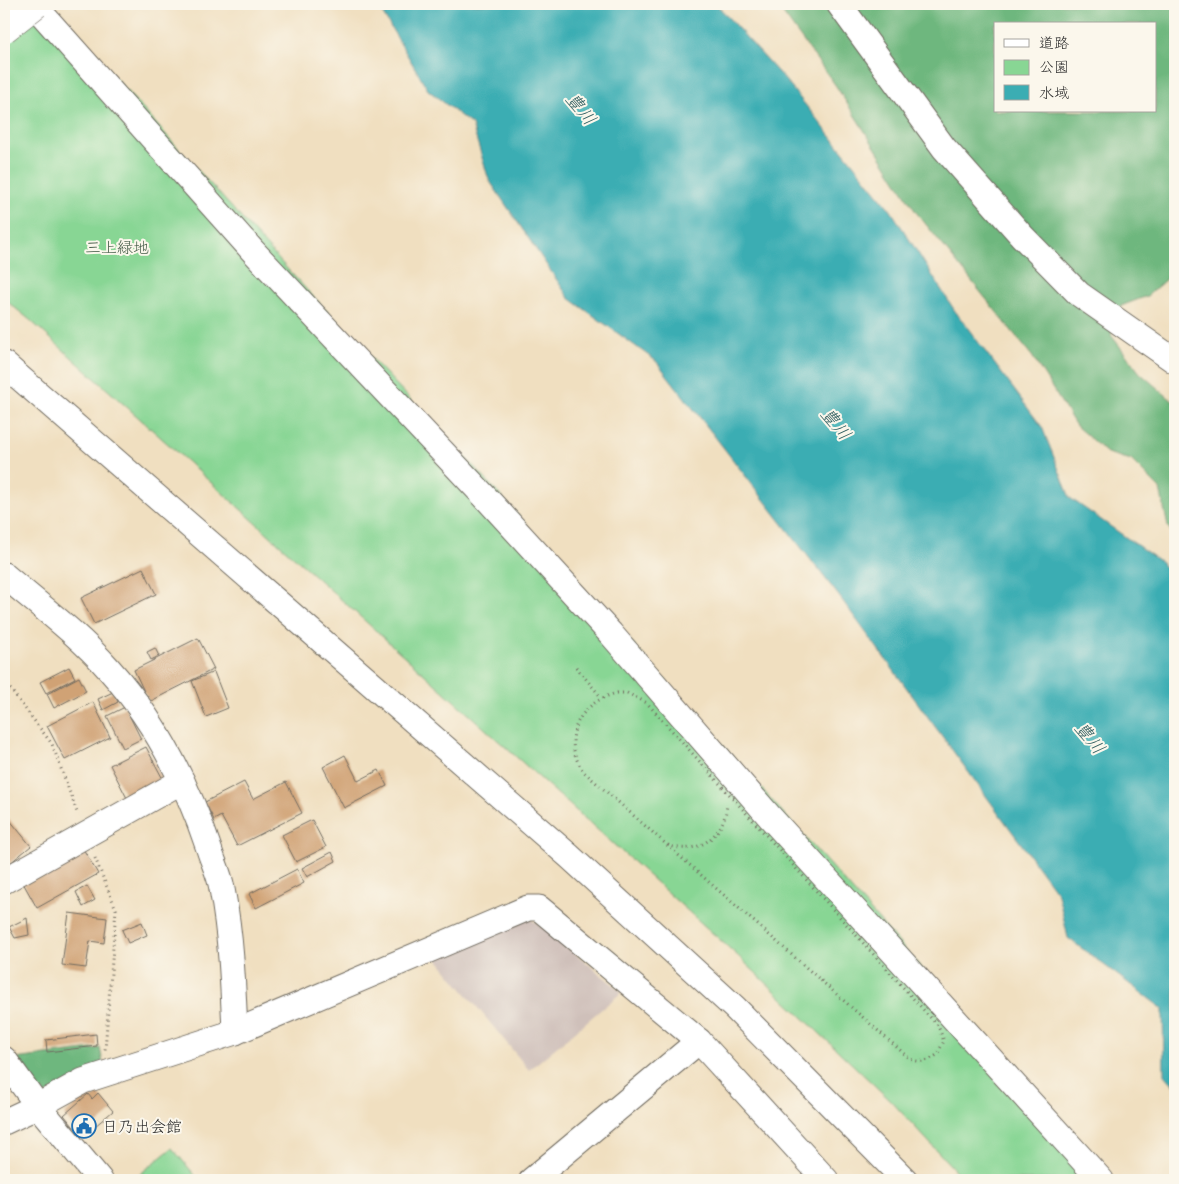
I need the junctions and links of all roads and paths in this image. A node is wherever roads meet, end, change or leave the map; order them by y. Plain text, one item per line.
1 (35, 4) edge
2 (839, 4) edge
3 (4, 29) edge
4 (1175, 361) edge
5 (4, 364) edge
6 (4, 575) edge
7 (576, 667) dead end
8 (4, 682) edge
9 (601, 697) junction
10 (182, 781) junction
11 (724, 788) junction
12 (86, 836) junction
13 (665, 843) junction
14 (4, 881) edge
15 (235, 1032) junction
16 (699, 1041) junction
17 (4, 1059) edge
18 (111, 1072) junction
19 (38, 1106) junction
20 (4, 1122) edge
21 (100, 1180) edge
22 (532, 1180) edge
23 (826, 1180) edge
24 (905, 1180) edge
25 (1102, 1180) edge

1 - 3 main road, bridge
1 - 25 street
2 - 4 street
5 - 24 street
6 - 10 street
7 - 9 path
8 - 12 path
9 - 11 path
9 - 13 path
10 - 12 street
10 - 15 street
11 - 13 path
11 - 13 path
12 - 14 street
12 - 18 path
15 - 16 street
15 - 18 street
16 - 22 street
16 - 23 street
17 - 19 street
18 - 19 street
19 - 20 street
19 - 21 street

